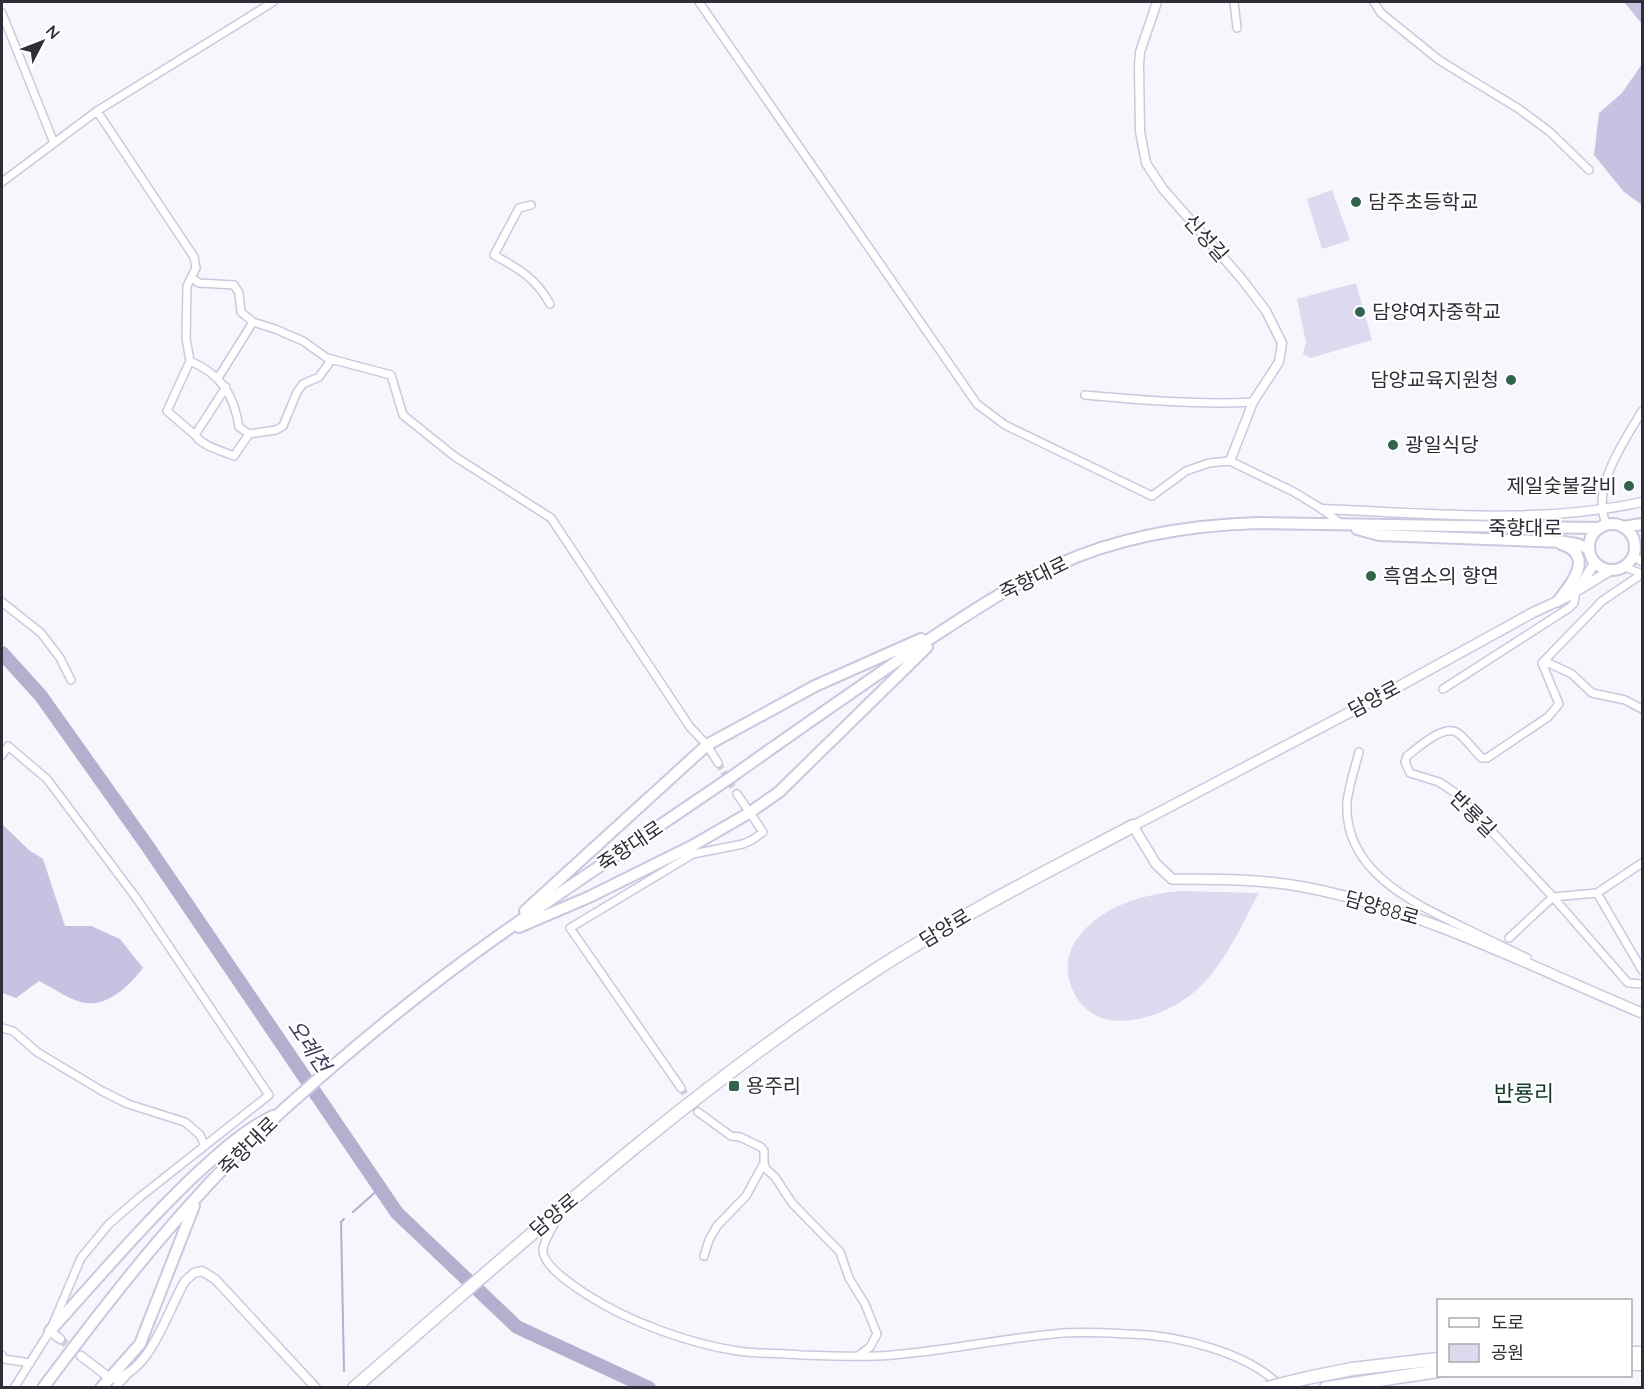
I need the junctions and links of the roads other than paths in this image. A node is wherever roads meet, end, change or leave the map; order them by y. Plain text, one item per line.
1 (273, 2) edge
2 (699, 2) edge
3 (1157, 2) edge
4 (1234, 2) edge
5 (1374, 2) edge
6 (2, 13) edge
7 (1237, 28) dead end
8 (97, 111) junction
9 (54, 143) junction
10 (1589, 170) dead end
11 (2, 182) edge
12 (531, 205) dead end
13 (192, 279) junction
14 (550, 304) dead end
15 (253, 322) junction
16 (332, 359) junction
17 (190, 361) junction
18 (218, 378) junction
19 (226, 387) junction
20 (1085, 395) dead end
21 (1253, 402) junction
22 (1642, 411) edge
23 (249, 434) junction
24 (195, 435) junction
25 (1230, 461) junction
26 (1642, 502) edge
27 (1322, 508) junction
28 (1602, 509) junction
29 (1642, 524) edge
30 (1342, 525) junction
31 (1604, 526) junction
32 (1623, 527) junction
33 (1546, 540) junction
34 (1589, 549) junction
35 (1639, 553) edge
36 (1595, 562) junction
37 (1625, 567) junction
38 (1611, 570) junction
39 (1642, 574) edge
40 (1577, 591) junction
41 (1558, 601) junction
42 (2, 602) edge
43 (946, 628) junction
44 (1544, 661) junction
45 (71, 680) dead end
46 (1443, 689) dead end
47 (1642, 709) edge
48 (707, 745) junction
49 (1359, 753) dead end
50 (2, 755) edge
51 (718, 763) tunnel mouth
52 (737, 794) tunnel mouth
53 (749, 813) junction
54 (1133, 826) junction
55 (1642, 863) edge
56 (1597, 892) junction
57 (1553, 897) junction
58 (496, 938) junction
59 (1509, 938) dead end
60 (1642, 970) edge
61 (1561, 976) junction
62 (1642, 984) edge
63 (1642, 1013) edge
64 (2, 1028) edge
65 (681, 1088) tunnel mouth
66 (281, 1112) junction
67 (698, 1112) tunnel mouth
68 (205, 1146) junction
69 (764, 1163) junction
70 (198, 1196) junction
71 (563, 1207) junction
72 (704, 1256) dead end
73 (50, 1331) junction
74 (60, 1339) tunnel mouth
75 (2, 1355) edge
76 (81, 1356) tunnel mouth
77 (858, 1356) junction
78 (1437, 1359) edge
79 (30, 1363) junction
80 (1437, 1371) edge
81 (113, 1383) edge
82 (14, 1388) edge
83 (43, 1388) edge
84 (101, 1388) edge
85 (316, 1388) edge
86 (354, 1388) edge
87 (1267, 1388) edge
88 (1281, 1388) edge
89 (1326, 1388) edge

1 - 8 street
2 - 25 street
3 - 21 street, 신성길
4 - 7 street
5 - 10 street
6 - 9 street
8 - 9 street
8 - 13 street
9 - 11 street
12 - 14 street
13 - 15 street
13 - 17 street
15 - 16 street
15 - 18 street
16 - 23 street
16 - 48 street
17 - 18 street
17 - 24 street
18 - 19 street
19 - 23 street
19 - 24 street
20 - 21 street
21 - 25 street, 신성길
22 - 28 street
23 - 24 street
25 - 27 street
26 - 28 street
27 - 28 street
27 - 30 street
28 - 31 street
29 - 32 main road
30 - 31 main road, 죽향대로
30 - 33 main road, 죽향대로
30 - 43 main road, 죽향대로
31 - 32 main road
31 - 34 main road
32 - 35 main road
33 - 34 main road, 죽향대로
33 - 41 main road
34 - 36 main road
35 - 37 main road
36 - 38 main road
36 - 40 main road, 담양로
37 - 38 main road
37 - 39 street
38 - 40 main road
39 - 44 street
40 - 41 main road, 담양로
40 - 46 street
41 - 54 main road, 담양로
42 - 45 street
43 - 48 main road
43 - 53 main road
43 - 58 main road, 죽향대로
44 - 47 street
44 - 57 street, 반룡길
48 - 51 street
48 - 58 main road
49 - 61 street
50 - 68 street
52 - 53 street
53 - 58 main road
53 - 65 street
54 - 61 main road, 담양88로
54 - 71 highway, 담양로
55 - 56 street
56 - 57 street
56 - 60 street
57 - 59 street
57 - 62 street, 반룡길
58 - 66 main road, 죽향대로
61 - 63 main road, 담양88로
64 - 68 street
66 - 70 main road, 죽향대로
66 - 73 main road
67 - 69 street
68 - 73 street
69 - 72 street
69 - 77 street
70 - 81 main road
70 - 83 main road, 죽향대로
71 - 77 street
71 - 86 highway, 담양로
73 - 74 street
73 - 79 street
75 - 79 street
76 - 81 street
77 - 88 street
78 - 87 highway, bridge
79 - 82 street
80 - 89 highway
81 - 84 main road
81 - 85 street

